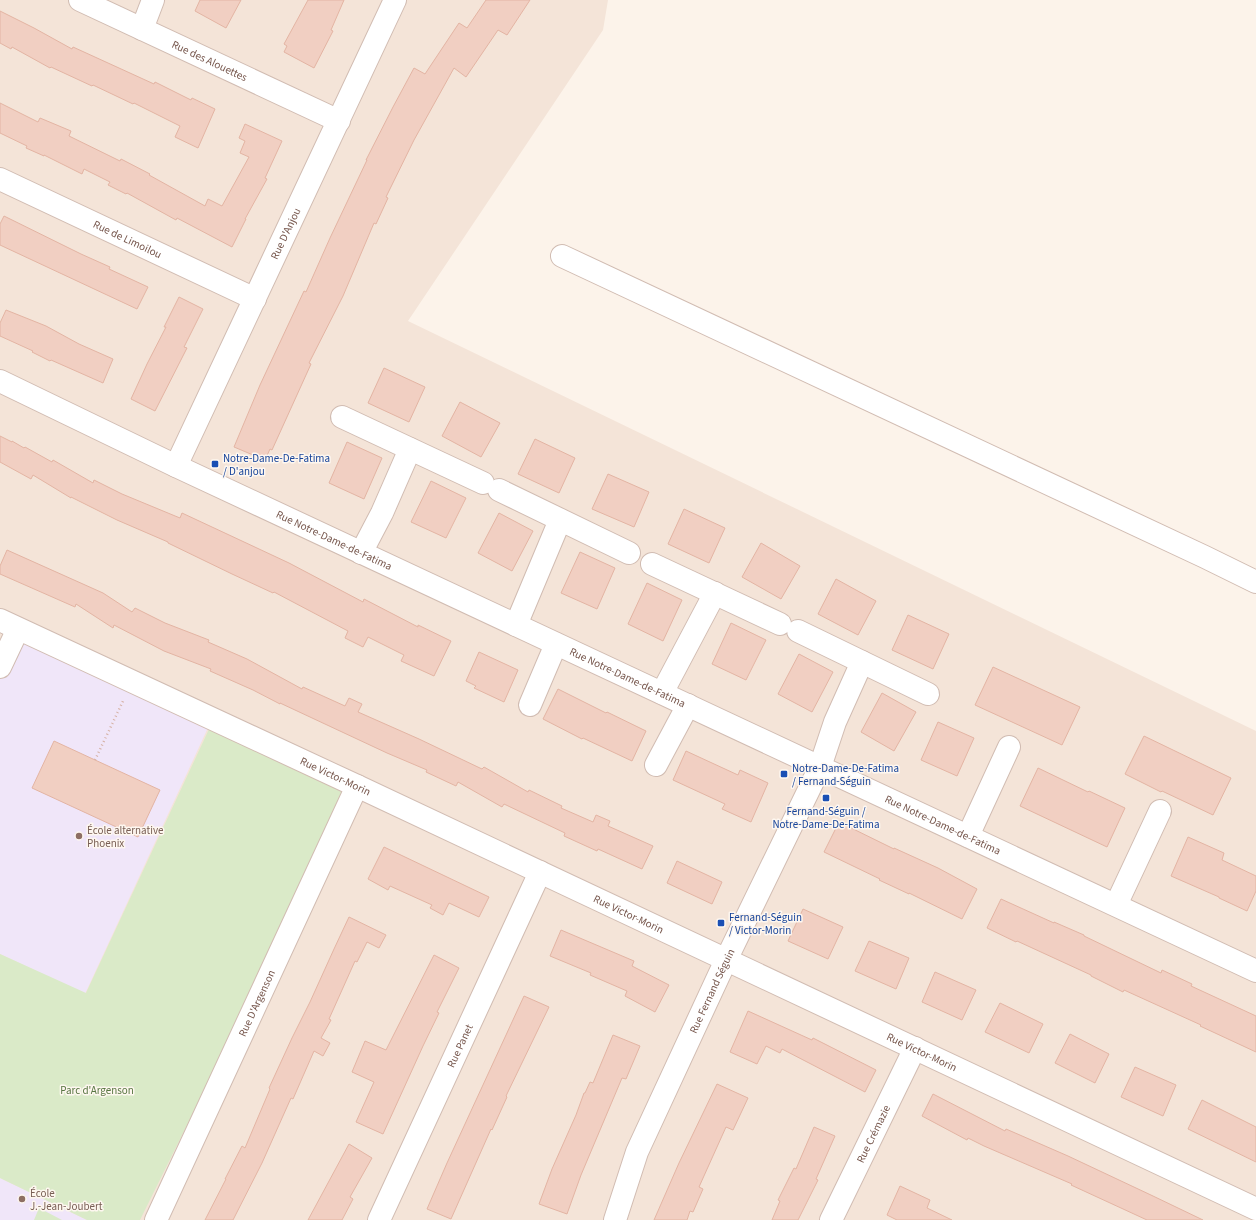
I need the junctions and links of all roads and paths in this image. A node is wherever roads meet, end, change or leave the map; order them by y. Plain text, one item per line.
1 (80, 0) edge
2 (153, 0) edge
3 (395, 0) edge
4 (142, 29) junction
5 (339, 121) junction
6 (0, 179) edge
7 (562, 256) dead end
8 (255, 299) junction
9 (0, 381) edge
10 (342, 417) dead end
11 (410, 449) junction
12 (176, 466) junction
13 (560, 520) junction
14 (361, 552) junction
15 (629, 553) dead end
16 (652, 564) dead end
17 (1256, 582) edge
18 (715, 594) junction
19 (9, 625) edge
20 (516, 625) junction
21 (556, 644) junction
22 (862, 662) junction
23 (0, 667) edge
24 (132, 682) junction
25 (662, 693) junction
26 (928, 694) dead end
27 (530, 705) dead end
28 (688, 705) junction
29 (1009, 747) dead end
30 (95, 760) dead end
31 (656, 765) dead end
32 (820, 767) junction
33 (357, 786) junction
34 (1160, 810) dead end
35 (968, 836) junction
36 (540, 872) junction
37 (1116, 905) junction
38 (726, 960) junction
39 (1255, 969) edge
40 (915, 1048) junction
41 (1256, 1209) edge
42 (156, 1220) edge
43 (379, 1220) edge
44 (615, 1220) edge
45 (831, 1220) edge

1 - 4 street, Rue des Alouettes
2 - 4 street
3 - 5 street, Rue D'Anjou
4 - 5 street, Rue des Alouettes
5 - 8 street, Rue D'Anjou
6 - 8 street, Rue de Limoilou
7 - 17 street
8 - 12 street, Rue D'Anjou
9 - 12 street, Rue Notre-Dame-de-Fatima
10 - 11 street
11 - 13 street
11 - 14 street
12 - 14 street, Rue Notre-Dame-de-Fatima
13 - 15 street
13 - 20 street
14 - 20 street, Rue Notre-Dame-de-Fatima
16 - 18 street
18 - 22 street
18 - 25 street
19 - 23 street
19 - 24 street, Rue Victor-Morin
20 - 21 street, Rue Notre-Dame-de-Fatima
21 - 25 street, Rue Notre-Dame-de-Fatima
21 - 27 street
22 - 26 street
22 - 32 street, Rue Fernand Séguin
24 - 30 path
24 - 33 street, Rue Victor-Morin
25 - 28 street, Rue Notre-Dame-de-Fatima
28 - 31 street
28 - 32 street, Rue Notre-Dame-de-Fatima
29 - 35 street
32 - 35 street, Rue Notre-Dame-de-Fatima
32 - 38 street, Rue Fernand Séguin
33 - 36 street, Rue Victor-Morin
33 - 42 street, Rue D'Argenson
34 - 37 street
35 - 37 street, Rue Notre-Dame-de-Fatima
36 - 38 street, Rue Victor-Morin
36 - 43 street, Rue Panet
37 - 39 street, Rue Notre-Dame-de-Fatima
38 - 40 street, Rue Victor-Morin
38 - 44 street, Rue Fernand Séguin
40 - 41 street, Rue Victor-Morin
40 - 45 street, Rue Crémazie

